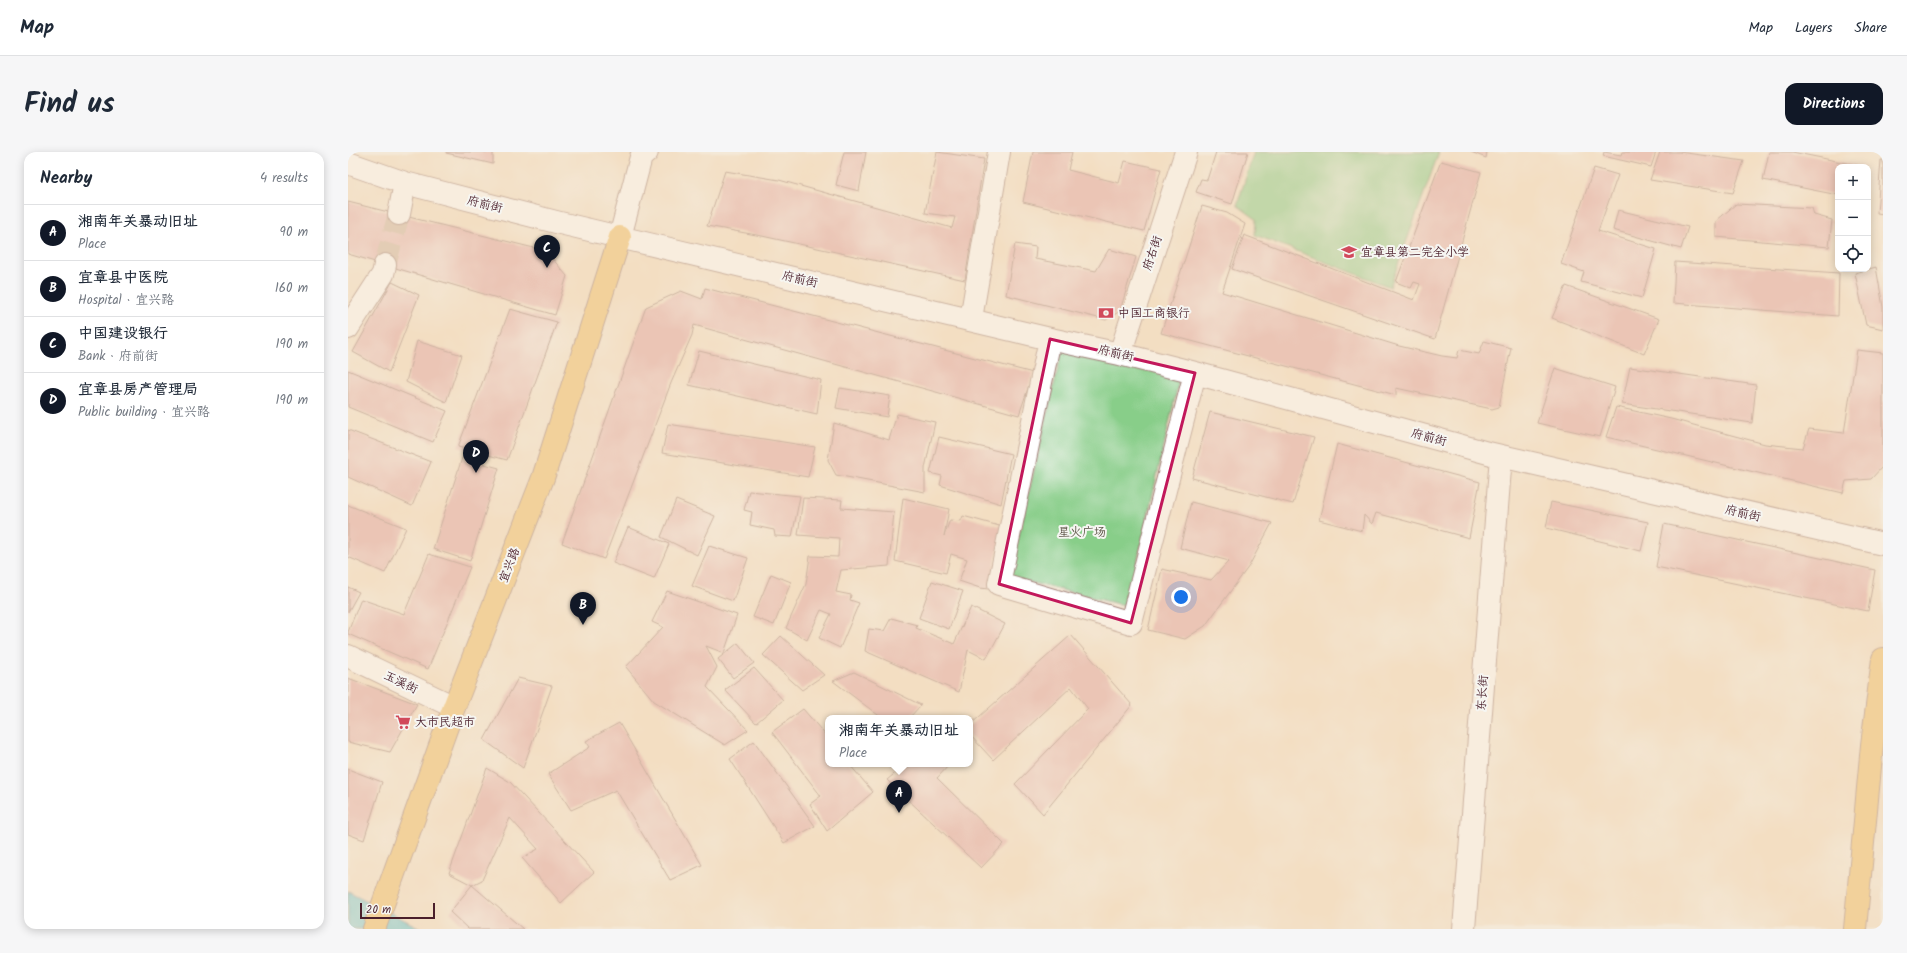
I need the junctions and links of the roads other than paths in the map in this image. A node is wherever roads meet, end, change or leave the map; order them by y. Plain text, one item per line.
1 (999, 152) edge
2 (1186, 152) edge
3 (641, 154) edge
4 (348, 163) edge
5 (405, 183) junction
6 (399, 214) tunnel mouth
7 (620, 237) junction
8 (385, 265) tunnel mouth
9 (971, 319) junction
10 (348, 328) edge
11 (1050, 339) junction
12 (1120, 354) junction
13 (1195, 373) junction
14 (1501, 456) junction
15 (1883, 544) edge
16 (348, 656) edge
17 (1883, 659) edge
18 (454, 707) junction
19 (374, 929) edge
20 (1464, 929) edge
21 (1855, 929) edge

1 - 9 street
2 - 12 street, 府右街
3 - 7 street
4 - 5 street, 府前街
5 - 6 street
5 - 7 street, 府前街
7 - 9 street, 府前街
7 - 18 main road, 宜兴路
8 - 10 street
9 - 11 street, 府前街
11 - 12 street, 府前街
11 - 13 street
12 - 13 street, 府前街
13 - 14 street, 府前街
14 - 15 street, 府前街
14 - 20 street, 东长街
16 - 18 street, 玉溪街
17 - 21 main road
18 - 19 main road, 宜兴路

